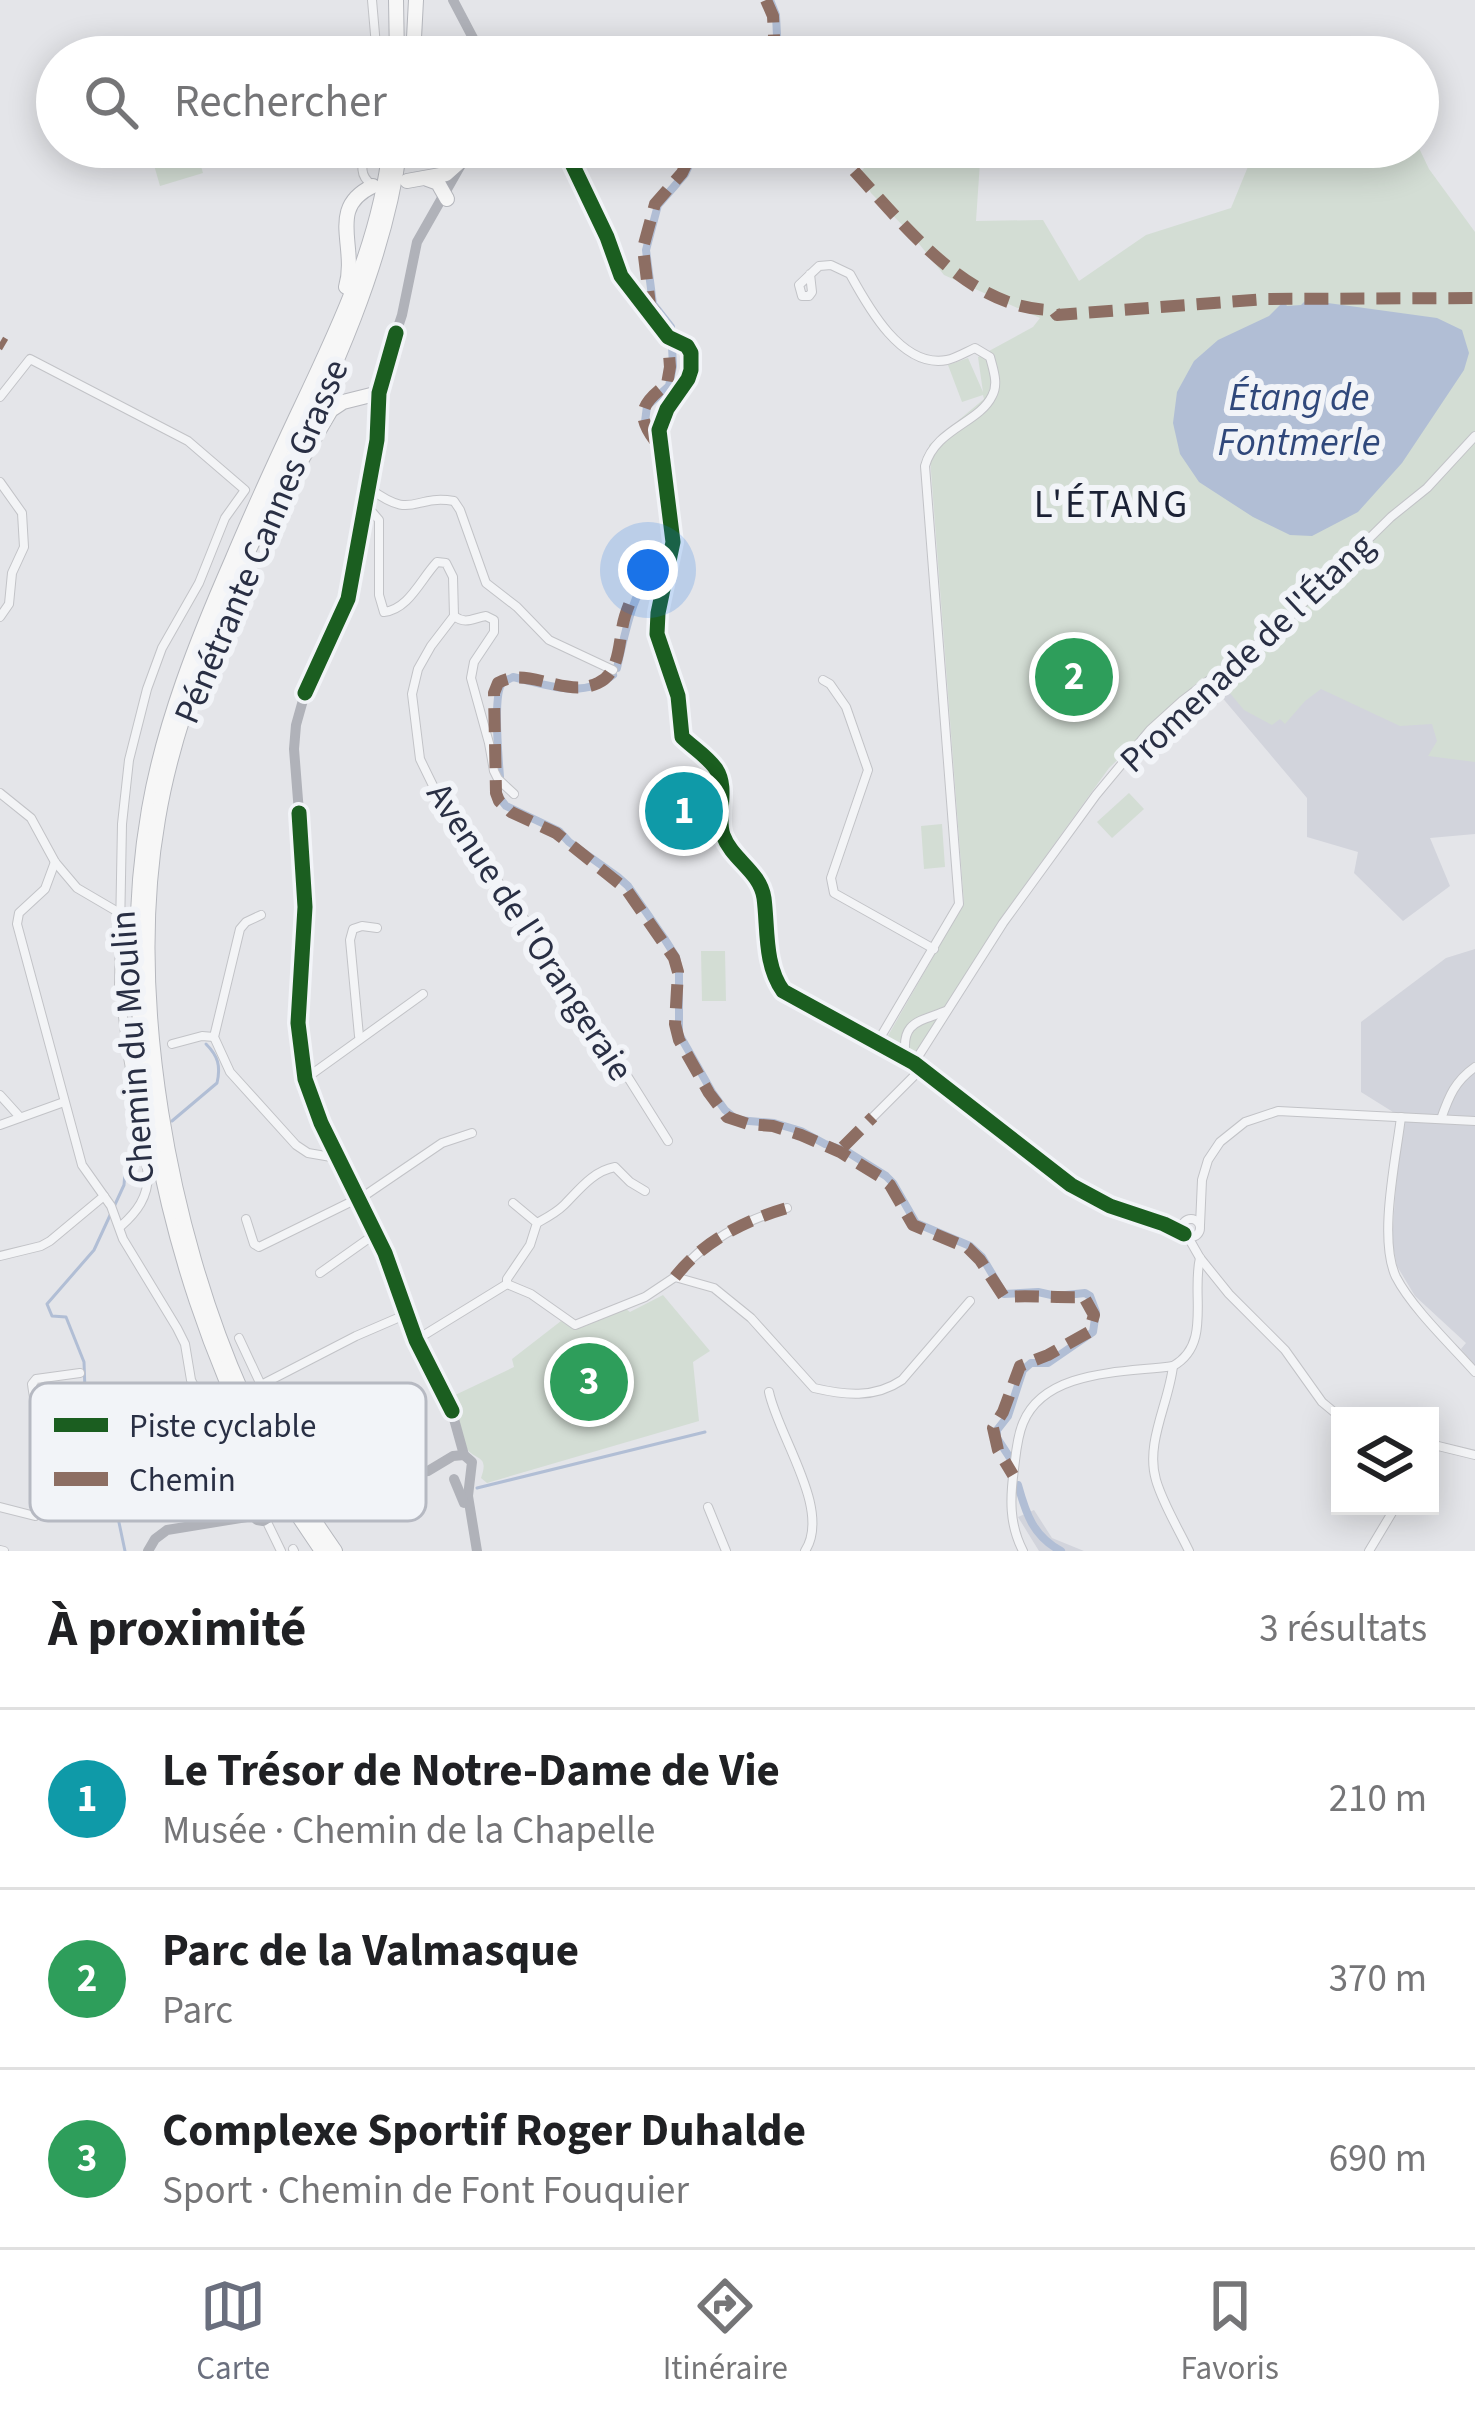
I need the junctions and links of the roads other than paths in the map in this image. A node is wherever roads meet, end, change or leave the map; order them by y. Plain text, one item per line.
1 (372, 0) edge
2 (396, 0) edge
3 (407, 0) edge
4 (416, 0) edge
5 (450, 0) edge
6 (375, 36) edge
7 (397, 36) edge
8 (409, 36) edge
9 (412, 36) edge
10 (468, 36) edge
11 (361, 168) edge
12 (386, 168) edge
13 (396, 168) edge
14 (453, 168) edge
15 (461, 168) edge
16 (574, 168) edge
17 (427, 178) junction
18 (407, 181) dead end
19 (373, 186) joint
20 (445, 195) junction
21 (810, 274) dead end
22 (0, 397) edge
23 (374, 399) junction
24 (299, 412) junction
25 (1475, 436) edge
26 (0, 482) edge
27 (369, 488) junction
28 (364, 511) junction
29 (247, 555) junction
30 (454, 616) junction
31 (0, 617) edge
32 (614, 670) dead end
33 (823, 680) dead end
34 (0, 793) edge
35 (514, 794) dead end
36 (55, 862) junction
37 (119, 913) junction
38 (261, 915) dead end
39 (377, 928) dead end
40 (934, 950) junction
41 (423, 994) dead end
42 (947, 1010) junction
43 (214, 1037) junction
44 (359, 1038) junction
45 (877, 1043) junction
46 (172, 1044) dead end
47 (914, 1063) junction
48 (1475, 1066) edge
49 (305, 1079) junction
50 (0, 1095) edge
51 (64, 1102) junction
52 (20, 1116) junction
53 (873, 1117) dead end
54 (1401, 1117) junction
55 (1441, 1119) junction
56 (1475, 1121) edge
57 (0, 1124) edge
58 (472, 1133) dead end
59 (668, 1141) dead end
60 (339, 1159) junction
61 (645, 1191) dead end
62 (104, 1196) junction
63 (358, 1198) junction
64 (1200, 1198) junction
65 (513, 1203) dead end
66 (787, 1208) dead end
67 (246, 1219) dead end
68 (1186, 1220) junction
69 (537, 1223) junction
70 (1164, 1224) junction
71 (121, 1226) junction
72 (1200, 1229) junction
73 (375, 1234) junction
74 (1186, 1235) junction
75 (0, 1256) edge
76 (1199, 1260) junction
77 (320, 1273) dead end
78 (675, 1277) junction
79 (507, 1284) junction
80 (970, 1301) dead end
81 (407, 1315) junction
82 (239, 1338) dead end
83 (416, 1340) junction
84 (1173, 1366) junction
85 (1475, 1372) edge
86 (80, 1373) dead end
87 (33, 1383) edge
88 (193, 1383) edge
89 (228, 1383) edge
90 (239, 1383) edge
91 (261, 1383) edge
92 (266, 1383) edge
93 (443, 1391) junction
94 (769, 1392) dead end
95 (1331, 1410) edge
96 (1439, 1446) edge
97 (464, 1455) junction
98 (1475, 1455) edge
99 (449, 1460) junction
100 (428, 1472) joint
101 (451, 1477) junction
102 (468, 1477) junction
103 (0, 1507) edge
104 (708, 1507) dead end
105 (30, 1515) edge
106 (1391, 1515) edge
107 (216, 1521) edge
108 (268, 1521) edge
109 (303, 1521) edge
110 (315, 1521) edge
111 (148, 1551) edge
112 (280, 1551) edge
113 (322, 1551) edge
114 (335, 1551) edge
115 (474, 1551) edge
116 (726, 1551) edge
117 (805, 1551) edge
118 (1023, 1551) edge
119 (1189, 1551) edge
120 (1369, 1551) edge

1 - 6 street
2 - 7 highway
3 - 8 highway
4 - 9 highway
5 - 10 main road
11 - 19 street
12 - 24 highway, Pénétrante Cannes Grasse
13 - 29 highway, Pénétrante Cannes Grasse
14 - 17 highway
15 - 20 main road
16 - 45 street
17 - 18 highway
17 - 20 highway
19 - 24 highway
20 - 23 main road
21 - 40 street
22 - 37 street, Chemin du Moulin
23 - 27 main road
23 - 29 highway
24 - 89 highway, Pénétrante Cannes Grasse
25 - 42 street, Promenade de l'Étang
26 - 31 street
27 - 28 main road
27 - 32 street
28 - 30 street
28 - 49 main road
29 - 90 highway, Pénétrante Cannes Grasse
30 - 35 street
30 - 59 street, Avenue de l'Orangeraie
33 - 40 street
34 - 36 street
36 - 37 street
36 - 51 street
37 - 71 street, Chemin du Moulin
38 - 43 street
39 - 44 street
40 - 45 street
41 - 44 street
42 - 47 street, Promenade de l'Étang
42 - 47 street
43 - 46 street
43 - 60 street
44 - 49 street
45 - 47 street
47 - 53 street
47 - 70 street
48 - 55 street
49 - 60 main road
50 - 52 street
51 - 52 street
51 - 62 street
52 - 57 street
54 - 55 street
54 - 64 street
54 - 85 street
55 - 56 street
58 - 63 street
60 - 63 main road
61 - 69 street
62 - 71 street
62 - 75 street
63 - 67 street
63 - 73 main road
64 - 68 street
64 - 72 street
65 - 69 street
66 - 78 street
68 - 70 street
68 - 72 street
68 - 74 street
69 - 79 street
70 - 74 street
71 - 88 street
72 - 74 street
72 - 76 street
73 - 77 street
73 - 81 main road
74 - 76 street
76 - 84 street
76 - 95 street
78 - 79 street
78 - 80 street
79 - 83 street
81 - 83 main road
81 - 92 street
82 - 91 street
83 - 93 main road
84 - 118 street
84 - 119 street
86 - 87 street
93 - 97 main road
93 - 99 main road
94 - 117 street
96 - 98 street
97 - 99 main road
97 - 102 main road
99 - 100 main road
99 - 101 main road
100 - 101 main road
101 - 102 main road
101 - 115 main road
102 - 115 main road
103 - 105 street
104 - 116 street
106 - 120 street
107 - 111 main road
108 - 112 street
109 - 113 highway, Pénétrante Cannes Grasse
110 - 114 highway, Pénétrante Cannes Grasse

